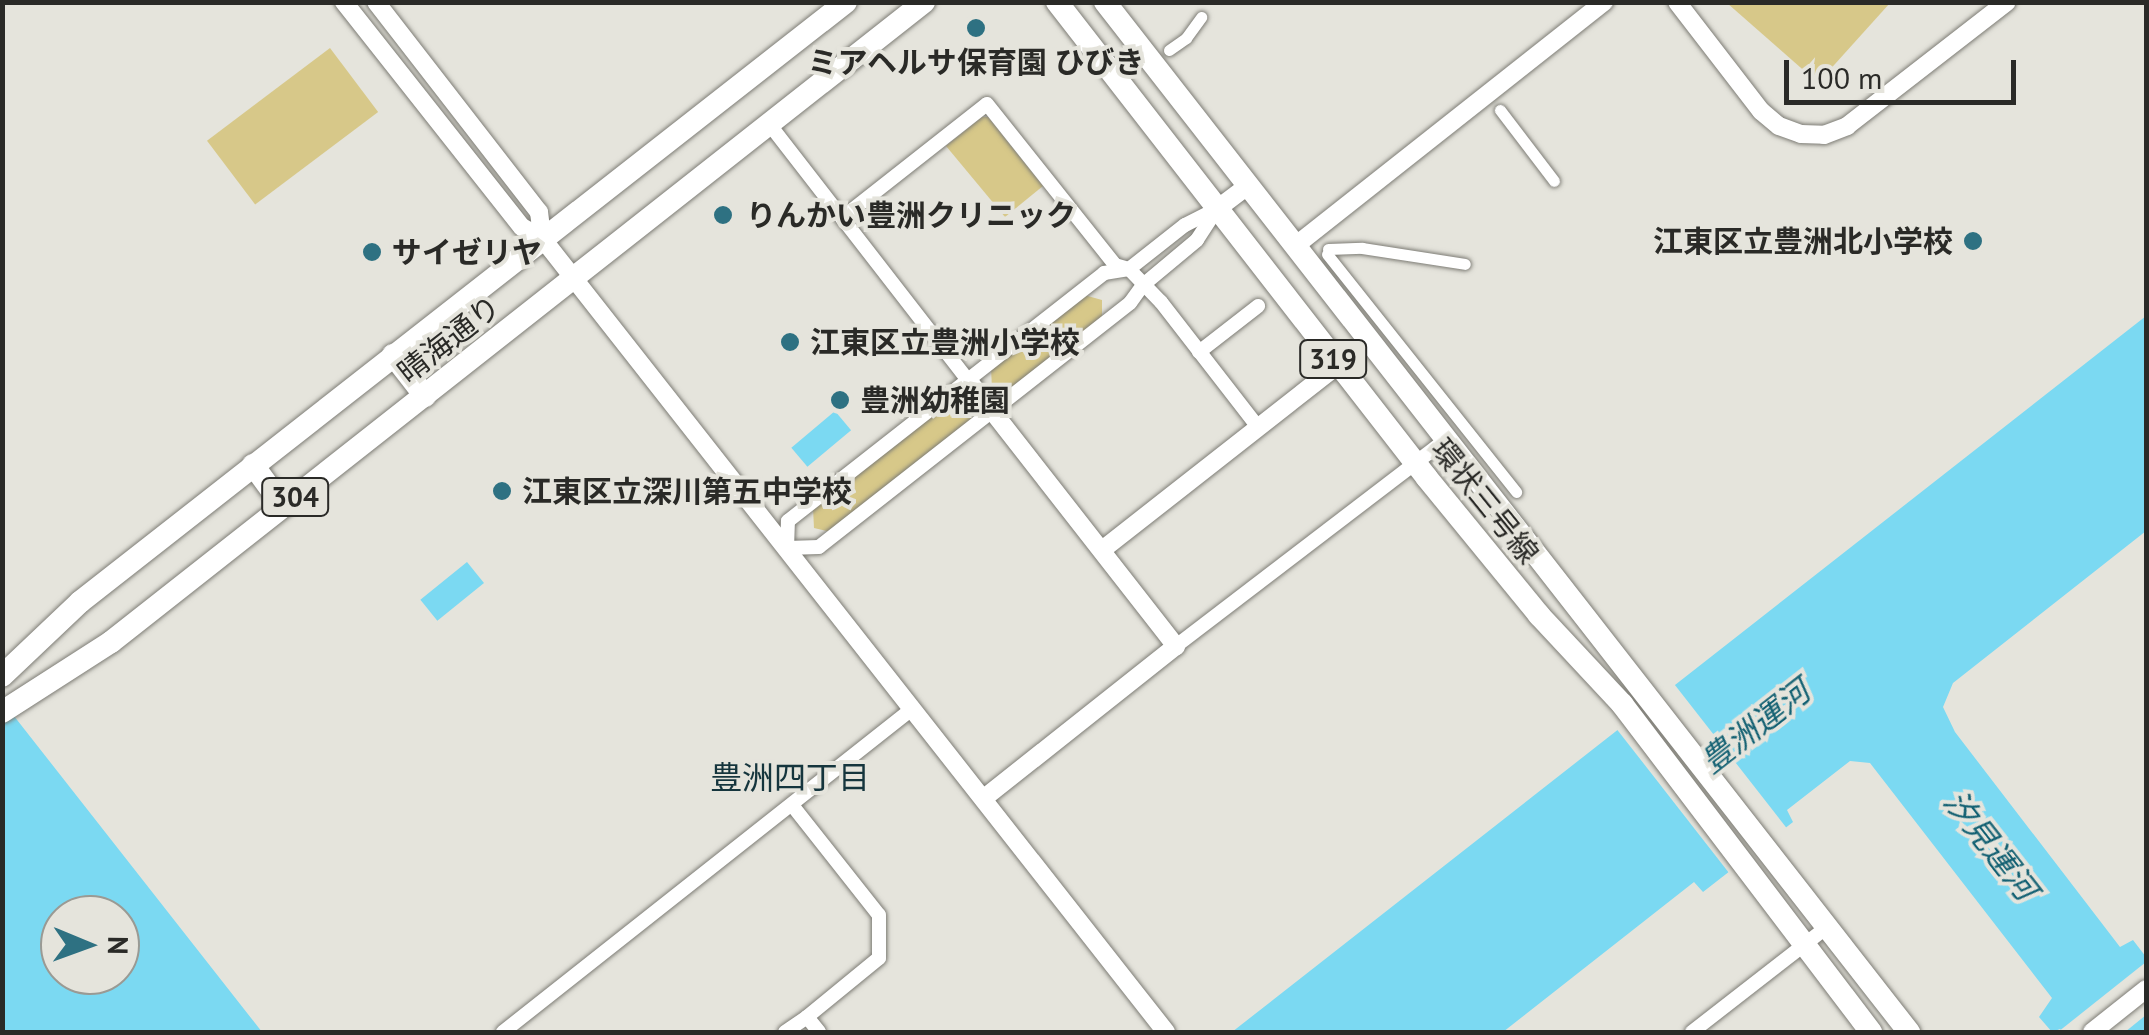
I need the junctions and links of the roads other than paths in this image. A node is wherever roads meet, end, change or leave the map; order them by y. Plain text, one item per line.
1 (344, 2) edge
2 (846, 2) edge
3 (924, 2) edge
4 (1057, 2) edge
5 (1105, 2) edge
6 (1604, 2) edge
7 (1677, 2) edge
8 (2006, 2) edge
9 (382, 4) edge
10 (1201, 18) dead end
11 (361, 24) junction
12 (1168, 50) dead end
13 (1500, 110) dead end
14 (770, 125) junction
15 (1554, 181) dead end
16 (1248, 185) junction
17 (1217, 209) junction
18 (842, 218) junction
19 (542, 238) junction
20 (1295, 246) junction
21 (1466, 264) dead end
22 (1129, 269) junction
23 (575, 279) junction
24 (1143, 285) junction
25 (1258, 306) dead end
26 (1199, 352) junction
27 (393, 355) junction
28 (1338, 365) junction
29 (968, 380) junction
30 (426, 396) junction
31 (993, 411) junction
32 (1258, 428) junction
33 (1446, 439) junction
34 (1416, 463) junction
35 (253, 465) junction
36 (1516, 492) dead end
37 (283, 506) junction
38 (786, 548) junction
39 (1102, 550) junction
40 (1176, 646) junction
41 (2, 676) edge
42 (6, 709) edge
43 (912, 709) junction
44 (983, 799) junction
45 (792, 805) junction
46 (1827, 928) junction
47 (1802, 947) junction
48 (2146, 989) edge
49 (807, 1017) junction
50 (503, 1032) edge
51 (785, 1032) edge
52 (819, 1032) edge
53 (1166, 1032) edge
54 (1692, 1032) edge
55 (1870, 1032) edge
56 (1909, 1032) edge
57 (2092, 1032) edge

1 - 11 street
2 - 19 main road, 晴海通り / 304
3 - 14 main road, 晴海通り / 304
4 - 17 main road, 環状三号線 / 319
5 - 16 main road, 環状三号線 / 319
6 - 20 street
7 - 8 street
9 - 11 street
9 - 19 street
10 - 12 street
11 - 19 street
13 - 15 street
14 - 18 street
14 - 23 main road, 晴海通り / 304
16 - 17 street
16 - 20 main road, 環状三号線 / 319
17 - 22 street
17 - 24 street
17 - 28 main road, 環状三号線 / 319
18 - 22 street
18 - 29 street
19 - 23 street
19 - 27 main road, 晴海通り / 304
20 - 33 main road, 環状三号線 / 319
21 - 36 street
22 - 24 street
22 - 29 street
23 - 30 main road, 晴海通り / 304
23 - 38 street
24 - 26 street
24 - 31 street
25 - 26 street
26 - 32 street
27 - 30 main road
27 - 35 main road, 晴海通り / 304
28 - 32 street
28 - 34 main road, 環状三号線 / 319
29 - 31 street
29 - 38 street
30 - 37 main road, 晴海通り / 304
31 - 38 street
31 - 39 street
32 - 39 street
33 - 34 street
33 - 46 main road, 環状三号線 / 319
34 - 40 street
34 - 47 main road, 環状三号線 / 319
35 - 37 main road
35 - 41 main road, 晴海通り / 304
37 - 42 main road, 晴海通り / 304
38 - 43 street
39 - 40 street
40 - 44 street
43 - 44 street
43 - 45 street
44 - 53 street
45 - 49 street
45 - 50 street
46 - 47 street
46 - 56 main road, 環状三号線 / 319
47 - 54 street
47 - 55 main road, 環状三号線 / 319
48 - 57 street
49 - 51 street
49 - 52 street

